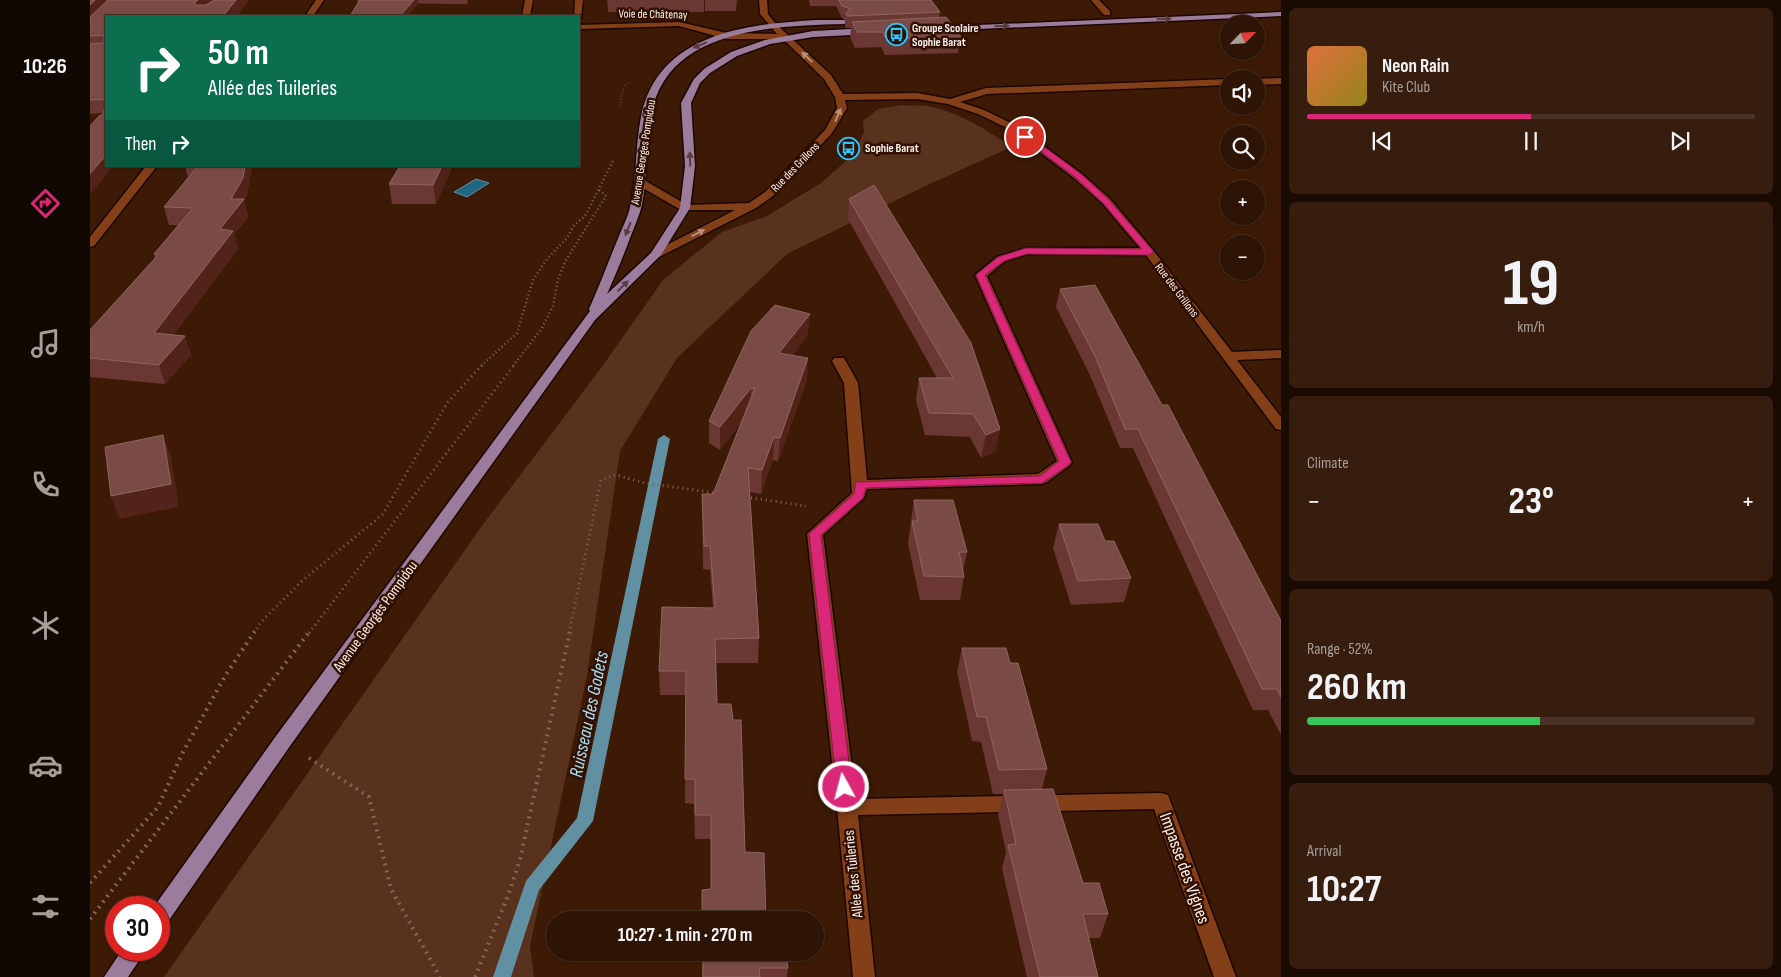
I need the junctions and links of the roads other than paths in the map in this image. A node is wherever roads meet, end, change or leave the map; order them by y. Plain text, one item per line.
1 (320, 0) edge
2 (529, 0) edge
3 (579, 0) edge
4 (763, 0) edge
5 (1096, 0) edge
6 (1281, 6) edge
7 (1107, 13) junction
8 (1281, 14) edge
9 (310, 15) edge
10 (526, 15) edge
11 (578, 15) edge
12 (948, 19) edge
13 (849, 22) edge
14 (772, 25) junction
15 (580, 28) edge
16 (925, 29) edge
17 (876, 31) edge
18 (727, 36) junction
19 (785, 37) junction
20 (1281, 81) edge
21 (1220, 82) edge
22 (1265, 82) edge
23 (840, 97) junction
24 (950, 102) junction
25 (151, 167) edge
26 (640, 182) junction
27 (752, 206) junction
28 (685, 208) junction
29 (90, 244) edge
30 (1149, 252) junction
31 (655, 255) junction
32 (591, 317) junction
33 (1281, 354) edge
34 (1227, 356) junction
35 (839, 360) dead end
36 (1281, 426) edge
37 (860, 485) junction
38 (847, 807) junction
39 (170, 900) edge
40 (127, 961) edge
41 (115, 977) edge
42 (864, 977) edge
43 (1225, 977) edge

1 - 9 street
2 - 10 street
3 - 11 street
4 - 14 street
5 - 7 street
6 - 7 main road
7 - 12 main road
16 -> 8 main road
13 - 14 main road, Avenue Georges Pompidou
14 - 18 main road, Avenue Georges Pompidou
14 - 19 street
15 - 18 street, Voie de Châtenay
17 - 19 main road, Avenue Georges Pompidou
18 - 19 street, Voie de Châtenay
18 -> 26 main road, Avenue Georges Pompidou
23 -> 19 street
28 -> 19 main road, Avenue Georges Pompidou
20 - 22 street
21 - 24 street
23 - 24 street, Rue des Grillons
27 -> 23 street, Rue des Grillons
24 - 30 street, Rue des Grillons
25 - 29 street
26 - 28 street
26 -> 32 main road, Avenue Georges Pompidou
27 - 28 street
31 -> 27 street, Rue des Grillons
28 - 31 main road, Avenue Georges Pompidou
30 - 34 street, Rue des Grillons
30 - 37 street
32 -> 31 main road, Avenue Georges Pompidou
32 - 39 main road, Avenue Georges Pompidou
33 - 34 street
34 - 36 street, Rue des Grillons
35 - 37 street
37 - 38 street, Allée des Tuileries
38 - 42 street, Allée des Tuileries
38 - 43 street, Impasse des Vignes
40 - 41 main road

